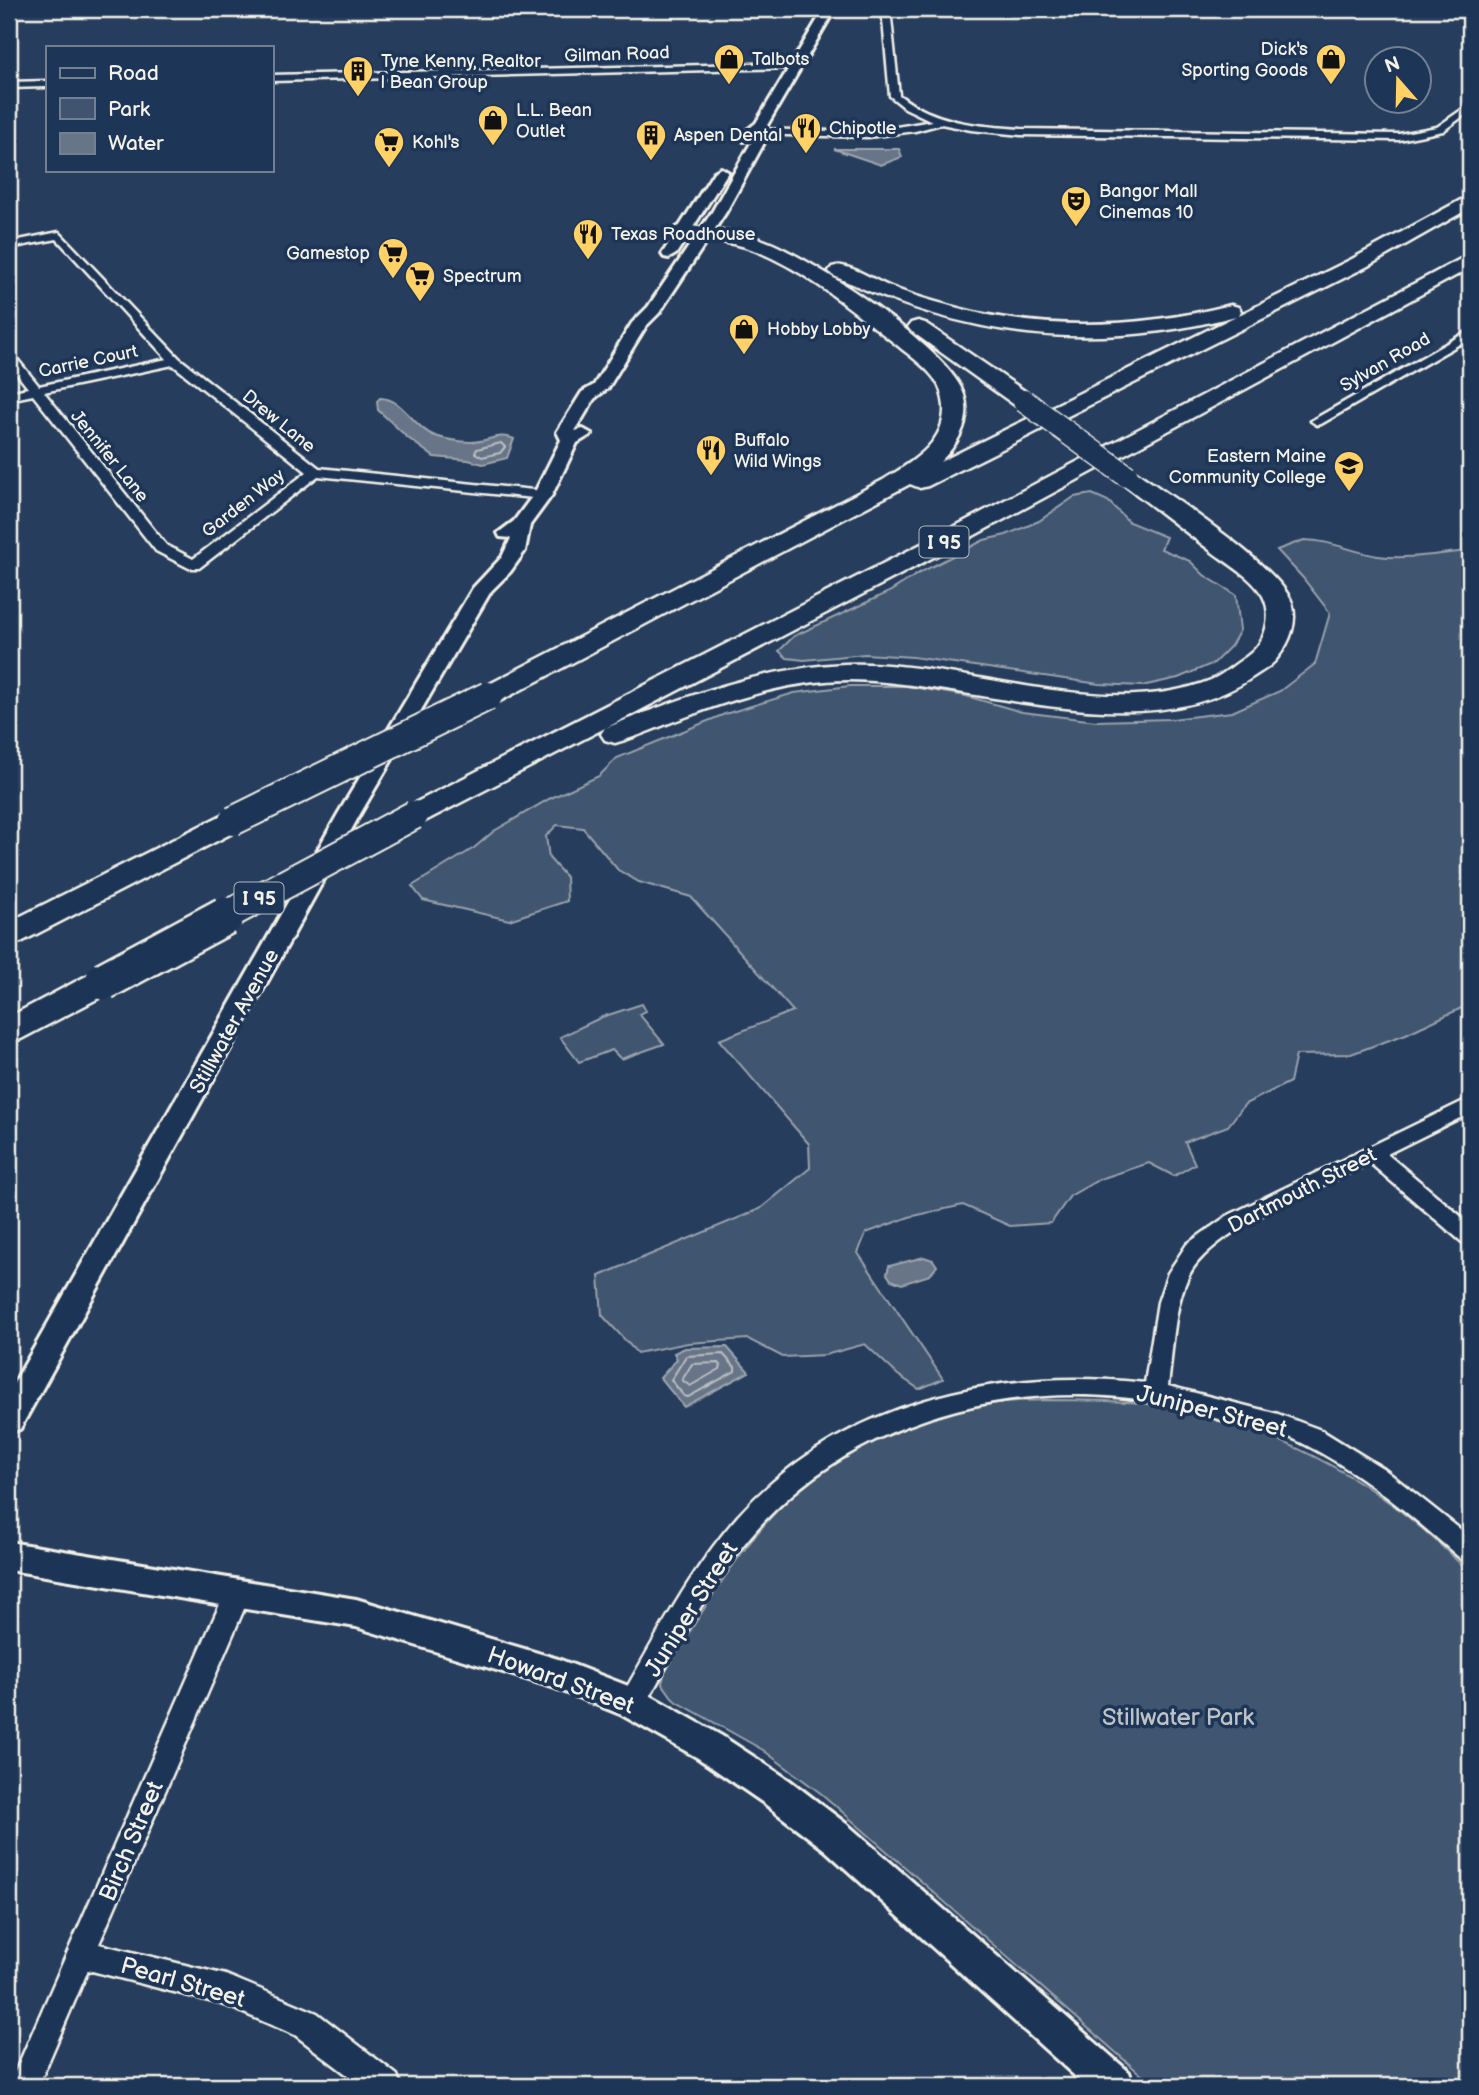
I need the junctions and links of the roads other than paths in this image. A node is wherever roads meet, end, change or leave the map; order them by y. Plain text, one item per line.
1 (829, 9) edge
2 (886, 9) edge
3 (796, 65) junction
4 (273, 78) edge
5 (46, 84) edge
6 (9, 85) edge
7 (1470, 107) edge
8 (938, 119) junction
9 (758, 130) junction
10 (1470, 201) edge
11 (697, 228) junction
12 (1424, 228) junction
13 (9, 245) edge
14 (1470, 260) edge
15 (839, 271) junction
16 (640, 323) junction
17 (1470, 333) edge
18 (9, 357) edge
19 (175, 360) junction
20 (35, 390) junction
21 (9, 396) edge
22 (1317, 421) dead end
23 (315, 472) junction
24 (543, 495) junction
25 (521, 525) joint
26 (768, 552) junction
27 (194, 565) joint
28 (414, 816) junction
29 (9, 934) edge
30 (9, 1031) edge
31 (1470, 1105) edge
32 (1373, 1154) junction
33 (1470, 1236) edge
34 (1155, 1393) junction
35 (9, 1420) edge
36 (1470, 1552) edge
37 (9, 1556) edge
38 (237, 1595) junction
39 (632, 1703) junction
40 (81, 1954) junction
41 (23, 2086) edge
42 (386, 2086) edge
43 (1115, 2086) edge

1 - 3 main road, Stillwater Avenue
2 - 8 street
3 - 4 street, Gilman Road
3 - 9 main road, Stillwater Avenue
5 - 6 street
7 - 8 street
8 - 9 street
9 - 11 main road, Stillwater Avenue
9 - 11 main road, Stillwater Avenue
10 - 12 highway
11 - 15 highway
11 - 16 main road, Stillwater Avenue
11 - 16 main road, Stillwater Avenue
11 - 26 highway
12 - 15 highway
12 - 26 highway
13 - 19 street, Drew Lane
14 - 28 highway, I 95
15 - 28 highway, bridge
16 - 24 main road, Stillwater Avenue
17 - 22 street, Sylvan Road
18 - 20 street, Jennifer Lane
19 - 20 street, Carrie Court
19 - 23 street, Drew Lane
20 - 21 street, Carrie Court
20 - 27 street, Jennifer Lane
23 - 24 street, Drew Lane
23 - 27 street, Garden Way
24 - 25 main road, Stillwater Avenue
25 - 35 main road, Stillwater Avenue
26 - 29 highway, bridge
28 - 30 highway, I 95, bridge
31 - 32 street, Dartmouth Street
32 - 33 street
32 - 34 street, Dartmouth Street
34 - 36 street, Juniper Street
34 - 39 street, Juniper Street
37 - 38 street, Howard Street
38 - 39 street, Howard Street
38 - 40 street, Birch Street
39 - 43 street, Howard Street
40 - 41 street, Birch Street
40 - 42 street, Pearl Street

